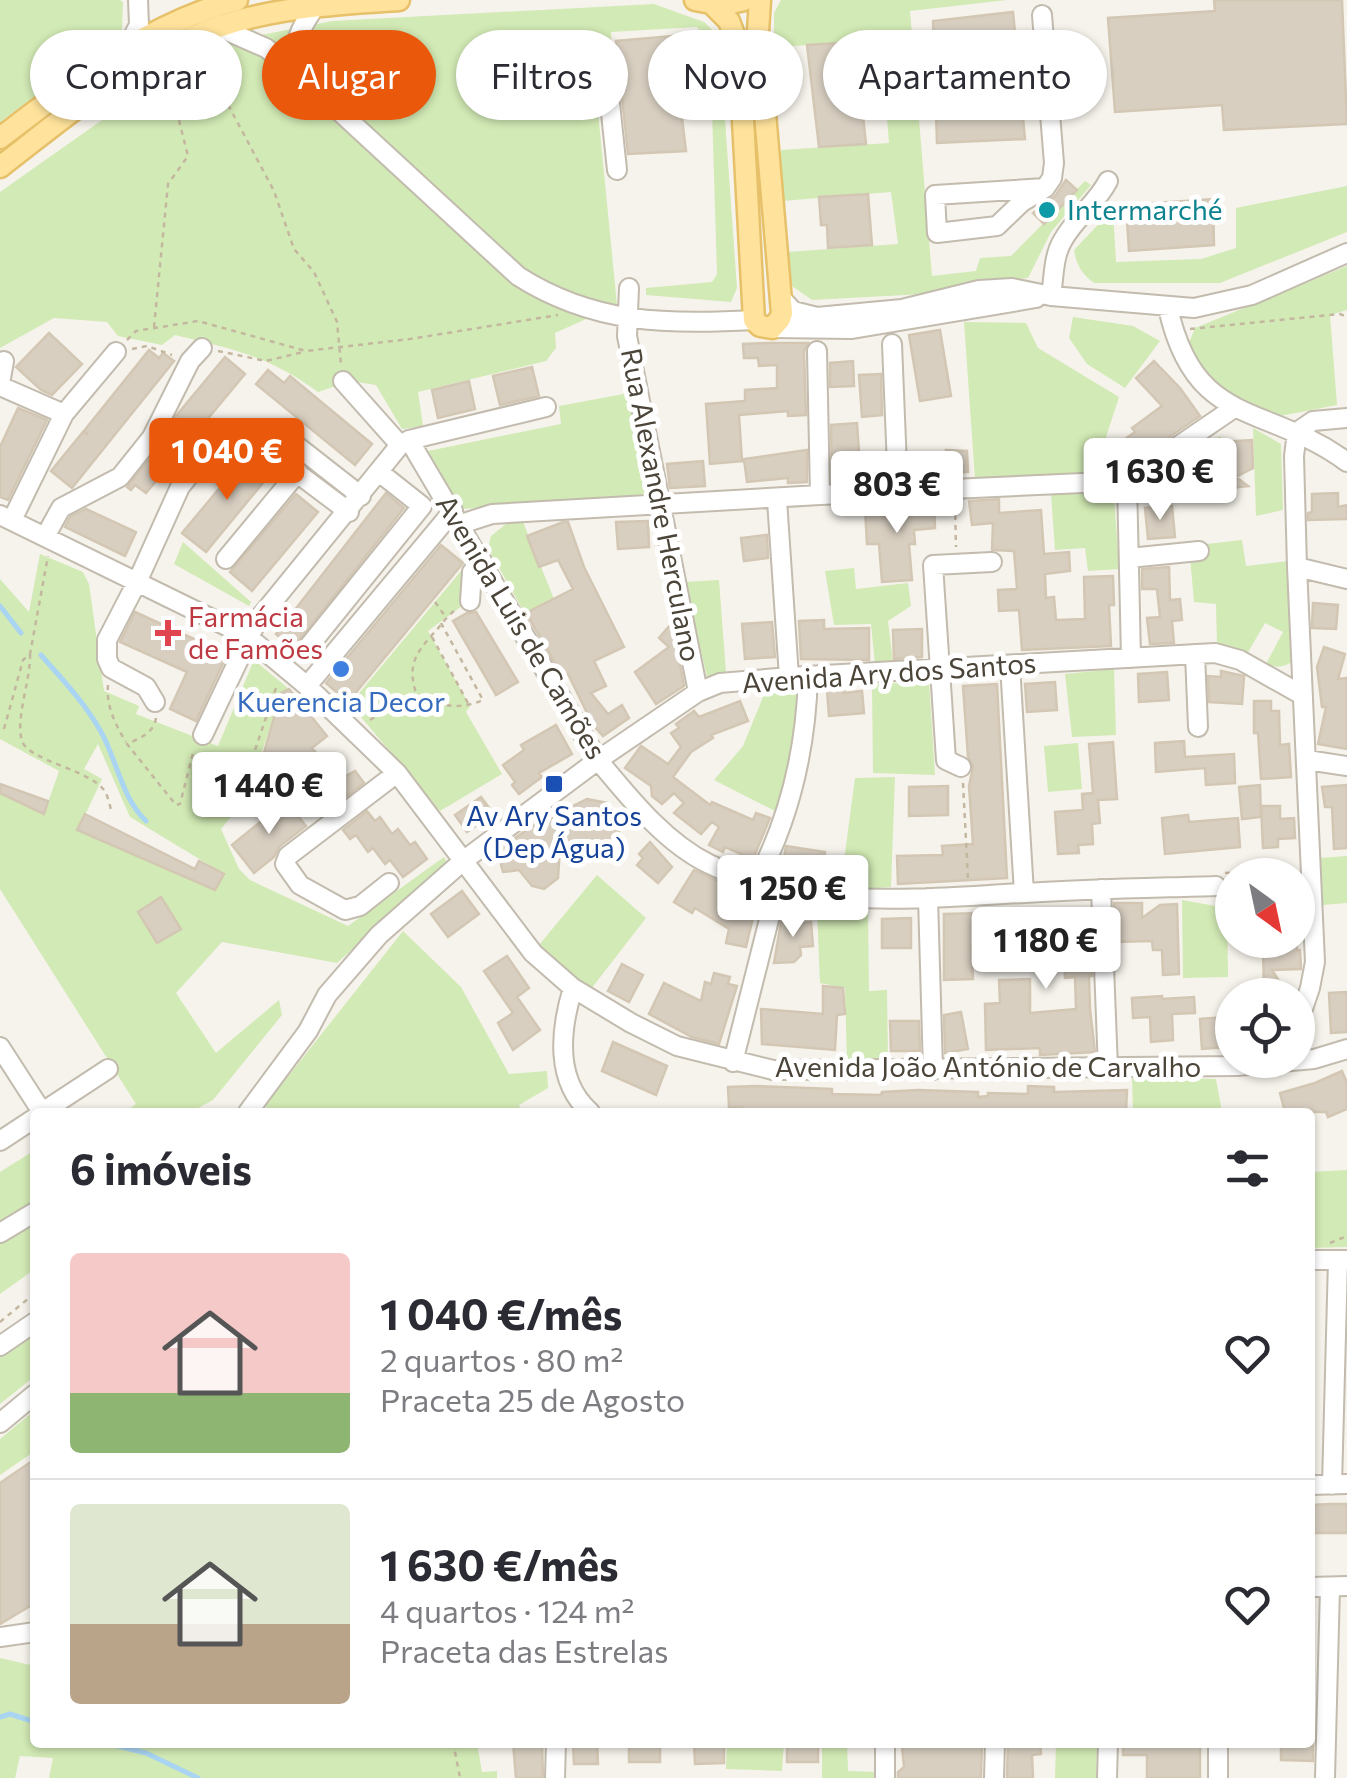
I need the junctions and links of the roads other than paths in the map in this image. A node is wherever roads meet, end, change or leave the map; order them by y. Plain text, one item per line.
1 (138, 0) edge
2 (400, 0) edge
3 (744, 0) edge
4 (760, 0) edge
5 (223, 1) edge
6 (704, 2) edge
7 (315, 7) junction
8 (1042, 15) dead end
9 (218, 27) junction
10 (136, 30) edge
11 (160, 30) edge
12 (299, 30) edge
13 (262, 46) edge
14 (30, 115) edge
15 (349, 120) edge
16 (612, 120) edge
17 (0, 138) edge
18 (0, 167) edge
19 (618, 170) dead end
20 (1108, 181) dead end
21 (1045, 188) junction
22 (1347, 253) edge
23 (750, 264) junction
24 (777, 267) junction
25 (629, 288) dead end
26 (1051, 296) junction
27 (780, 298) junction
28 (1168, 308) junction
29 (628, 318) junction
30 (763, 324) junction
31 (892, 344) dead end
32 (817, 351) dead end
33 (116, 352) road end
34 (196, 355) road end
35 (4, 361) dead end
36 (343, 381) road end
37 (0, 385) edge
38 (546, 406) dead end
39 (1234, 408) junction
40 (64, 414) junction
41 (1347, 418) edge
42 (1297, 432) junction
43 (220, 438) dead end
44 (404, 442) junction
45 (1347, 462) edge
46 (298, 472) junction
47 (379, 472) junction
48 (1127, 481) junction
49 (898, 491) junction
50 (820, 495) junction
51 (361, 496) junction
52 (777, 500) junction
53 (659, 506) junction
54 (348, 512) junction
55 (457, 517) junction
56 (6, 518) edge
57 (50, 539) junction
58 (1200, 550) dead end
59 (1129, 558) junction
60 (226, 559) dead end
61 (482, 561) junction
62 (992, 562) dead end
63 (1297, 567) junction
64 (1347, 579) edge
65 (138, 580) junction
66 (470, 600) dead end
67 (247, 636) junction
68 (306, 651) dead end
69 (1195, 654) junction
70 (1131, 658) junction
71 (1010, 665) junction
72 (938, 670) junction
73 (808, 676) junction
74 (788, 678) junction
75 (306, 686) junction
76 (698, 692) junction
77 (1302, 695) junction
78 (155, 702) road end
79 (1198, 727) dead end
80 (202, 735) road end
81 (598, 760) junction
82 (1307, 760) junction
83 (1347, 766) edge
84 (397, 773) junction
85 (962, 777) road end
86 (463, 862) junction
87 (756, 882) junction
88 (390, 883) dead end
89 (1215, 886) edge
90 (777, 888) junction
91 (1101, 889) junction
92 (1024, 893) junction
93 (928, 898) junction
94 (1312, 978) edge
95 (573, 988) junction
96 (0, 1047) edge
97 (1347, 1048) edge
98 (1315, 1059) edge
99 (732, 1062) junction
100 (1215, 1065) edge
101 (108, 1069) dead end
102 (1108, 1069) junction
103 (933, 1070) junction
104 (40, 1108) edge
105 (49, 1108) edge
106 (251, 1108) edge
107 (586, 1108) edge
108 (30, 1121) edge
109 (0, 1141) edge
110 (30, 1215) edge
111 (0, 1232) edge
112 (1315, 1254) edge
113 (1343, 1260) edge
114 (30, 1325) edge
115 (0, 1346) edge
116 (30, 1398) edge
117 (0, 1423) edge
118 (1340, 1484) edge
119 (1315, 1485) edge
120 (1339, 1586) edge
121 (30, 1633) edge
122 (0, 1637) edge
123 (556, 1748) edge
124 (885, 1748) edge
125 (995, 1748) edge
126 (1108, 1748) edge
127 (1218, 1748) edge
128 (556, 1778) edge
129 (885, 1778) edge
130 (994, 1778) edge
131 (1108, 1778) edge
132 (1218, 1778) edge
133 (1325, 1778) edge

1 - 10 street
2 - 7 main road
3 - 6 main road
4 - 24 main road
5 - 11 main road
6 - 23 main road
7 - 9 main road
7 - 12 street
8 - 21 street
9 - 13 street
9 - 18 main road
14 - 17 main road
15 - 29 street
16 - 19 street
20 - 26 street
21 - 21 street
22 - 28 street
23 - 24 main road
23 - 30 main road
24 - 27 main road
25 - 29 street, Rua Alexandre Herculano
26 - 27 street
26 - 28 street
26 - 30 street
27 - 30 main road
28 - 39 street
29 - 30 street
29 - 53 street, Rua Alexandre Herculano
31 - 49 street
32 - 50 street
33 - 40 street
34 - 57 street
35 - 37 street
36 - 44 street, Avenida Luis de Camões
37 - 40 street
38 - 44 street
39 - 42 street
39 - 48 street
40 - 56 street
41 - 42 street
42 - 45 street
42 - 63 street
43 - 65 street
44 - 47 street
44 - 55 street, Avenida Luis de Camões
46 - 51 street
46 - 54 street
46 - 60 street
47 - 51 street
47 - 68 street
48 - 49 street
48 - 59 street
49 - 50 street
50 - 52 street
51 - 54 street
52 - 53 street
52 - 74 street
53 - 55 street
53 - 76 street, Rua Alexandre Herculano
54 - 67 street
55 - 61 street, Avenida Luis de Camões
55 - 75 street
56 - 57 street, Avenida João António de Carvalho
57 - 65 street, Avenida João António de Carvalho
58 - 59 street
59 - 70 street
61 - 66 street
61 - 81 street, Avenida Luis de Camões
62 - 72 street
63 - 64 street
63 - 77 street
65 - 67 street, Avenida João António de Carvalho
65 - 78 street
67 - 75 street, Avenida João António de Carvalho
67 - 80 street
69 - 70 street, Avenida Ary dos Santos
69 - 77 street, Avenida Ary dos Santos
69 - 79 street
70 - 71 street, Avenida Ary dos Santos
71 - 72 street, Avenida Ary dos Santos
71 - 92 street
72 - 73 street, Avenida Ary dos Santos
72 - 85 street
73 - 74 street, Avenida Ary dos Santos
73 - 87 street
74 - 76 street, Avenida Ary dos Santos
75 - 84 street, Avenida João António de Carvalho
76 - 81 street, Avenida Ary dos Santos
77 - 82 street
81 - 86 street, Avenida Ary dos Santos
81 - 87 street, Avenida Luis de Camões
82 - 83 street
82 - 94 street
84 - 86 street, Avenida João António de Carvalho
84 - 88 street
86 - 95 street, Avenida João António de Carvalho
86 - 106 street, Avenida Ary dos Santos
87 - 90 street, Avenida Luis de Camões
89 - 91 street, Avenida Luis de Camões
90 - 93 street, Avenida Luis de Camões
90 - 99 street
91 - 92 street, Avenida Luis de Camões
91 - 102 street
92 - 93 street, Avenida Luis de Camões
93 - 103 street
95 - 99 street, Avenida João António de Carvalho
95 - 107 street
96 - 104 street
97 - 98 street, Avenida João António de Carvalho
99 - 103 street, Avenida João António de Carvalho
100 - 102 street, Avenida João António de Carvalho
101 - 105 street
102 - 103 street, Avenida João António de Carvalho
108 - 109 street
110 - 111 street
112 - 113 street
113 - 118 street
114 - 115 street
116 - 117 street
118 - 119 street
120 - 133 street
121 - 122 street
123 - 128 street
124 - 129 street
125 - 130 street
126 - 131 street
127 - 132 street

